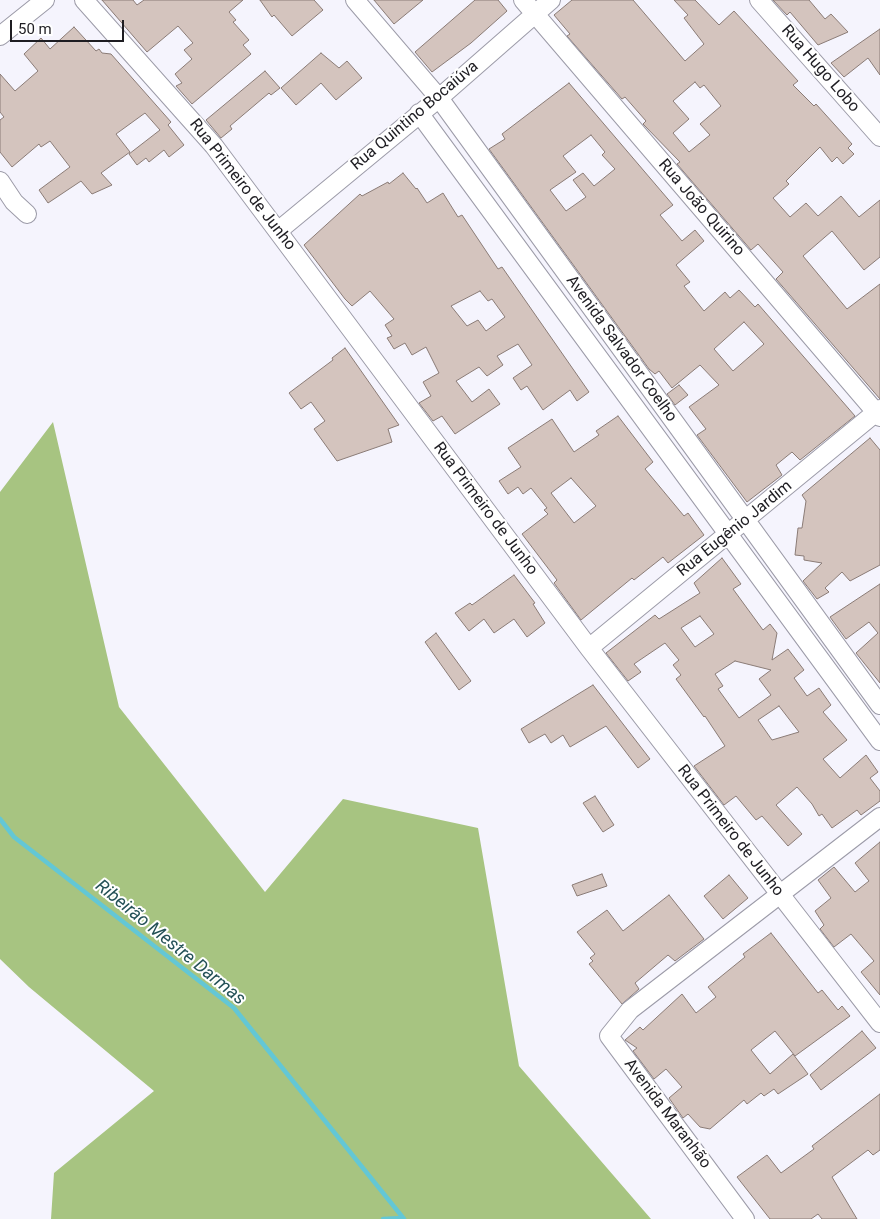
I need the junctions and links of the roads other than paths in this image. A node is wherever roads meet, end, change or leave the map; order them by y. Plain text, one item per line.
1 (45, 0) edge
2 (84, 0) edge
3 (355, 0) edge
4 (522, 0) edge
5 (551, 0) edge
6 (759, 0) edge
7 (535, 14) junction
8 (0, 36) edge
9 (440, 98) junction
10 (419, 113) junction
11 (880, 137) edge
12 (0, 181) edge
13 (26, 214) dead end
14 (278, 231) junction
15 (879, 413) edge
16 (745, 521) junction
17 (729, 534) junction
18 (589, 648) junction
19 (880, 705) edge
20 (880, 741) edge
21 (880, 817) edge
22 (779, 895) junction
23 (880, 1023) edge
24 (745, 1219) edge

1 - 8 street
2 - 14 street, Rua Primeiro de Junho
3 - 9 street, Avenida Salvador Coelho
4 - 7 street, Rua João Quirino
5 - 7 street, Rua Quintino Bocaiúva
6 - 11 street, Rua Hugo Lobo
7 - 9 street, Rua Quintino Bocaiúva
7 - 15 street, Rua João Quirino
9 - 10 street, Rua Quintino Bocaiúva
9 - 16 street, Avenida Salvador Coelho
10 - 14 street, Rua Quintino Bocaiúva
10 - 17 street, Avenida Salvador Coelho
12 - 13 street
14 - 18 street, Rua Primeiro de Junho
15 - 16 street, Rua Eugênio Jardim
16 - 17 street, Rua Eugênio Jardim
16 - 19 street, Avenida Salvador Coelho
17 - 18 street, Rua Eugênio Jardim
17 - 20 street, Avenida Salvador Coelho
18 - 22 street, Rua Primeiro de Junho
21 - 22 street
22 - 23 street, Rua Primeiro de Junho
22 - 24 street, Avenida Maranhão

